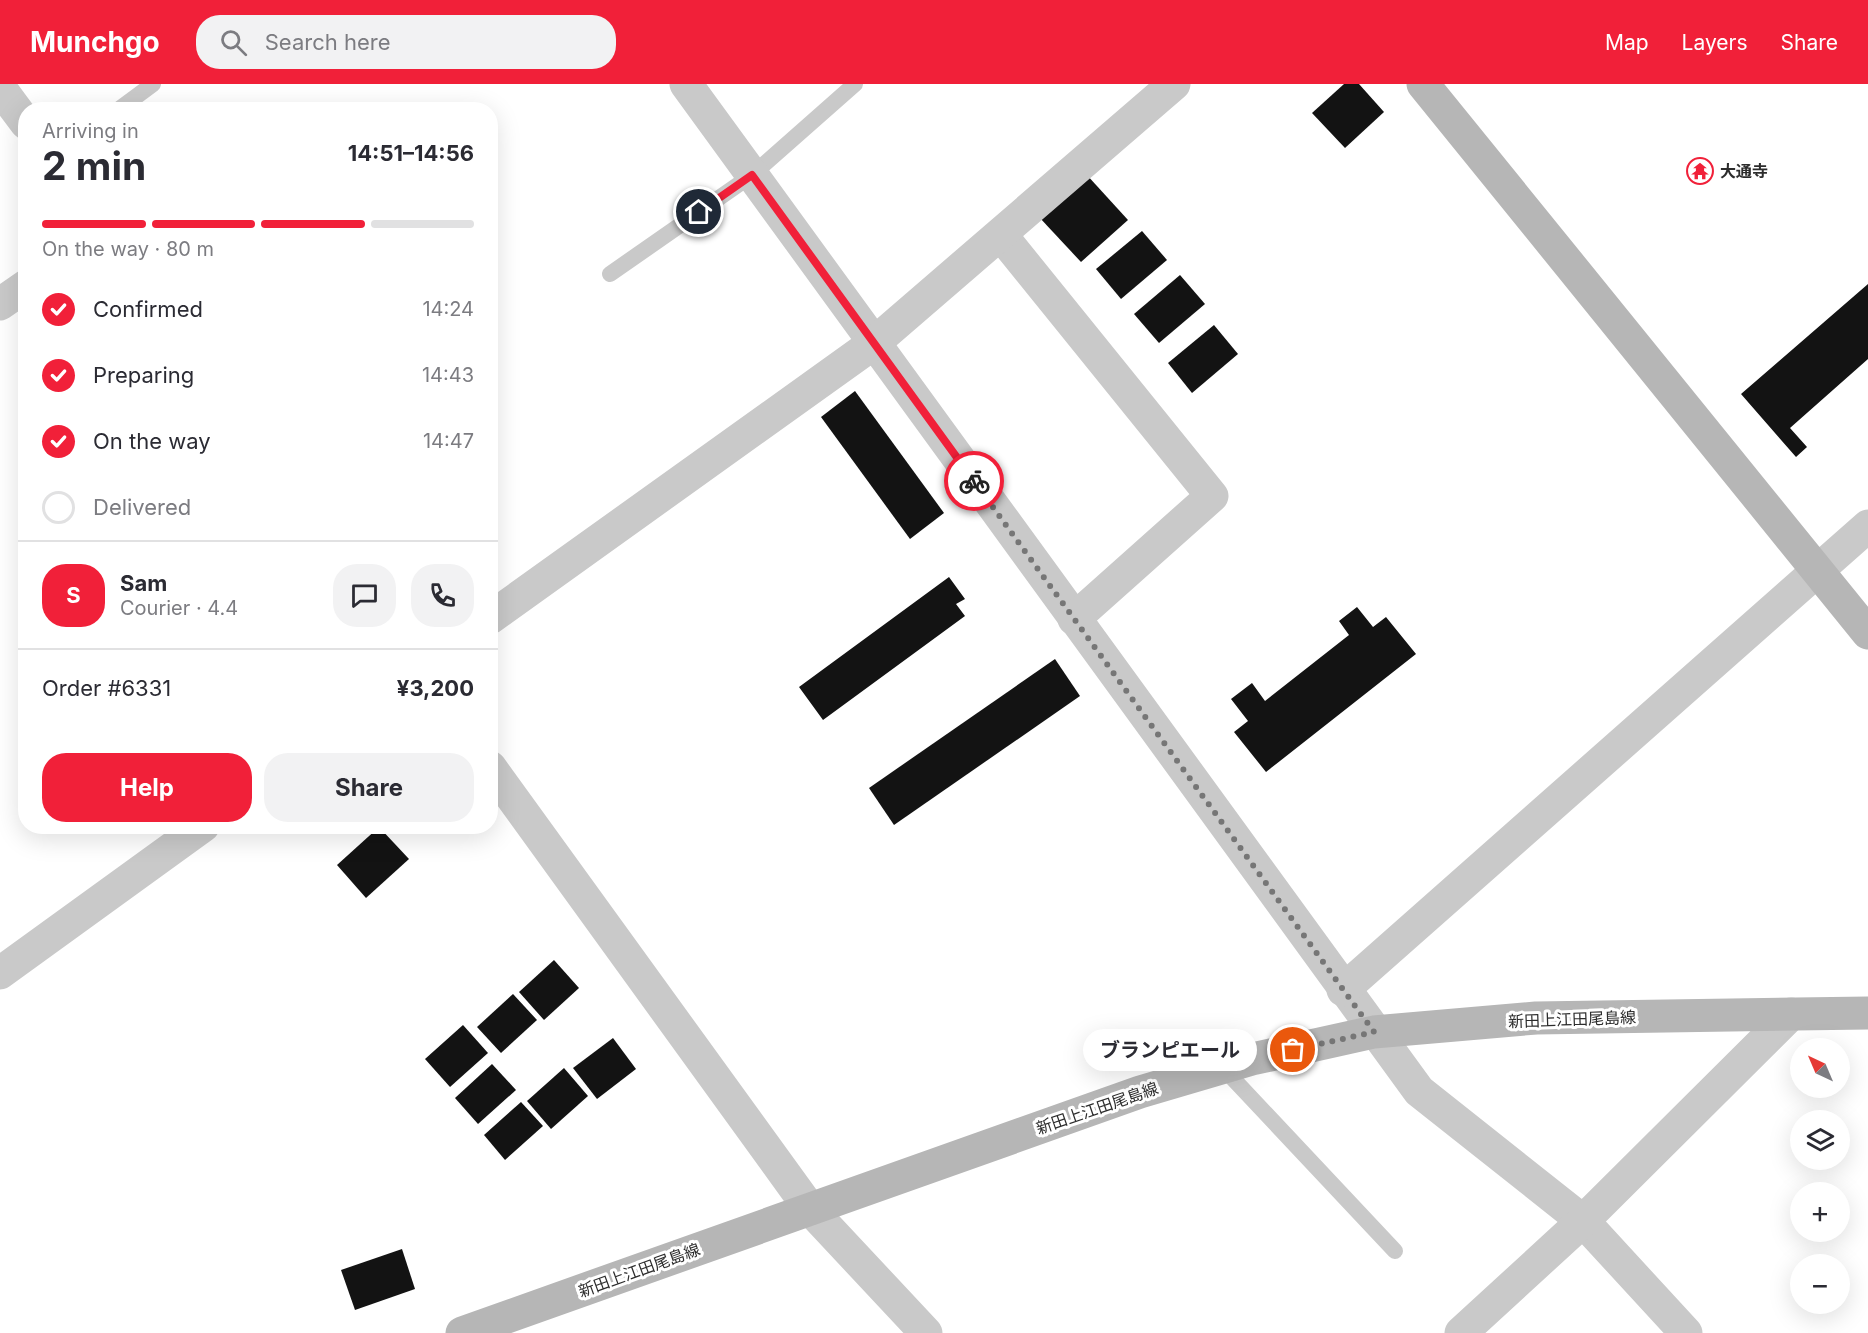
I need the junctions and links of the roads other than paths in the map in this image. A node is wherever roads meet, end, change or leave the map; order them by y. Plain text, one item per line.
1 (153, 84) edge
2 (686, 84) edge
3 (855, 84) edge
4 (1174, 84) edge
5 (1423, 84) edge
6 (0, 88) edge
7 (129, 102) edge
8 (18, 112) edge
9 (752, 175) junction
10 (1001, 235) junction
11 (610, 274) dead end
12 (18, 292) edge
13 (0, 304) edge
14 (874, 342) junction
15 (1868, 526) edge
16 (1817, 571) junction
17 (498, 612) edge
18 (1074, 619) junction
19 (1868, 633) edge
20 (498, 778) edge
21 (191, 834) edge
22 (0, 973) edge
23 (1343, 990) junction
24 (1868, 1013) edge
25 (1791, 1014) junction
26 (1374, 1032) junction
27 (1223, 1068) junction
28 (810, 1209) junction
29 (1583, 1221) junction
30 (1395, 1251) dead end
31 (462, 1333) edge
32 (926, 1333) edge
33 (1461, 1333) edge
34 (1686, 1333) edge

1 - 7 lane
2 - 9 street
3 - 9 lane
4 - 10 street
5 - 16 main road
6 - 8 street
9 - 11 lane
9 - 14 street
10 - 14 street
10 - 18 street
12 - 13 street
14 - 17 street
14 - 18 street
15 - 16 street
16 - 19 main road
16 - 23 street
18 - 23 street
20 - 28 street
21 - 22 street
23 - 26 street
24 - 25 main road, 新田上江田尾島線
25 - 26 main road, 新田上江田尾島線
25 - 29 street
26 - 27 main road, 新田上江田尾島線
26 - 29 street
27 - 28 main road, 新田上江田尾島線
27 - 30 lane
28 - 31 main road, 新田上江田尾島線
28 - 32 street
29 - 33 street
29 - 34 street

